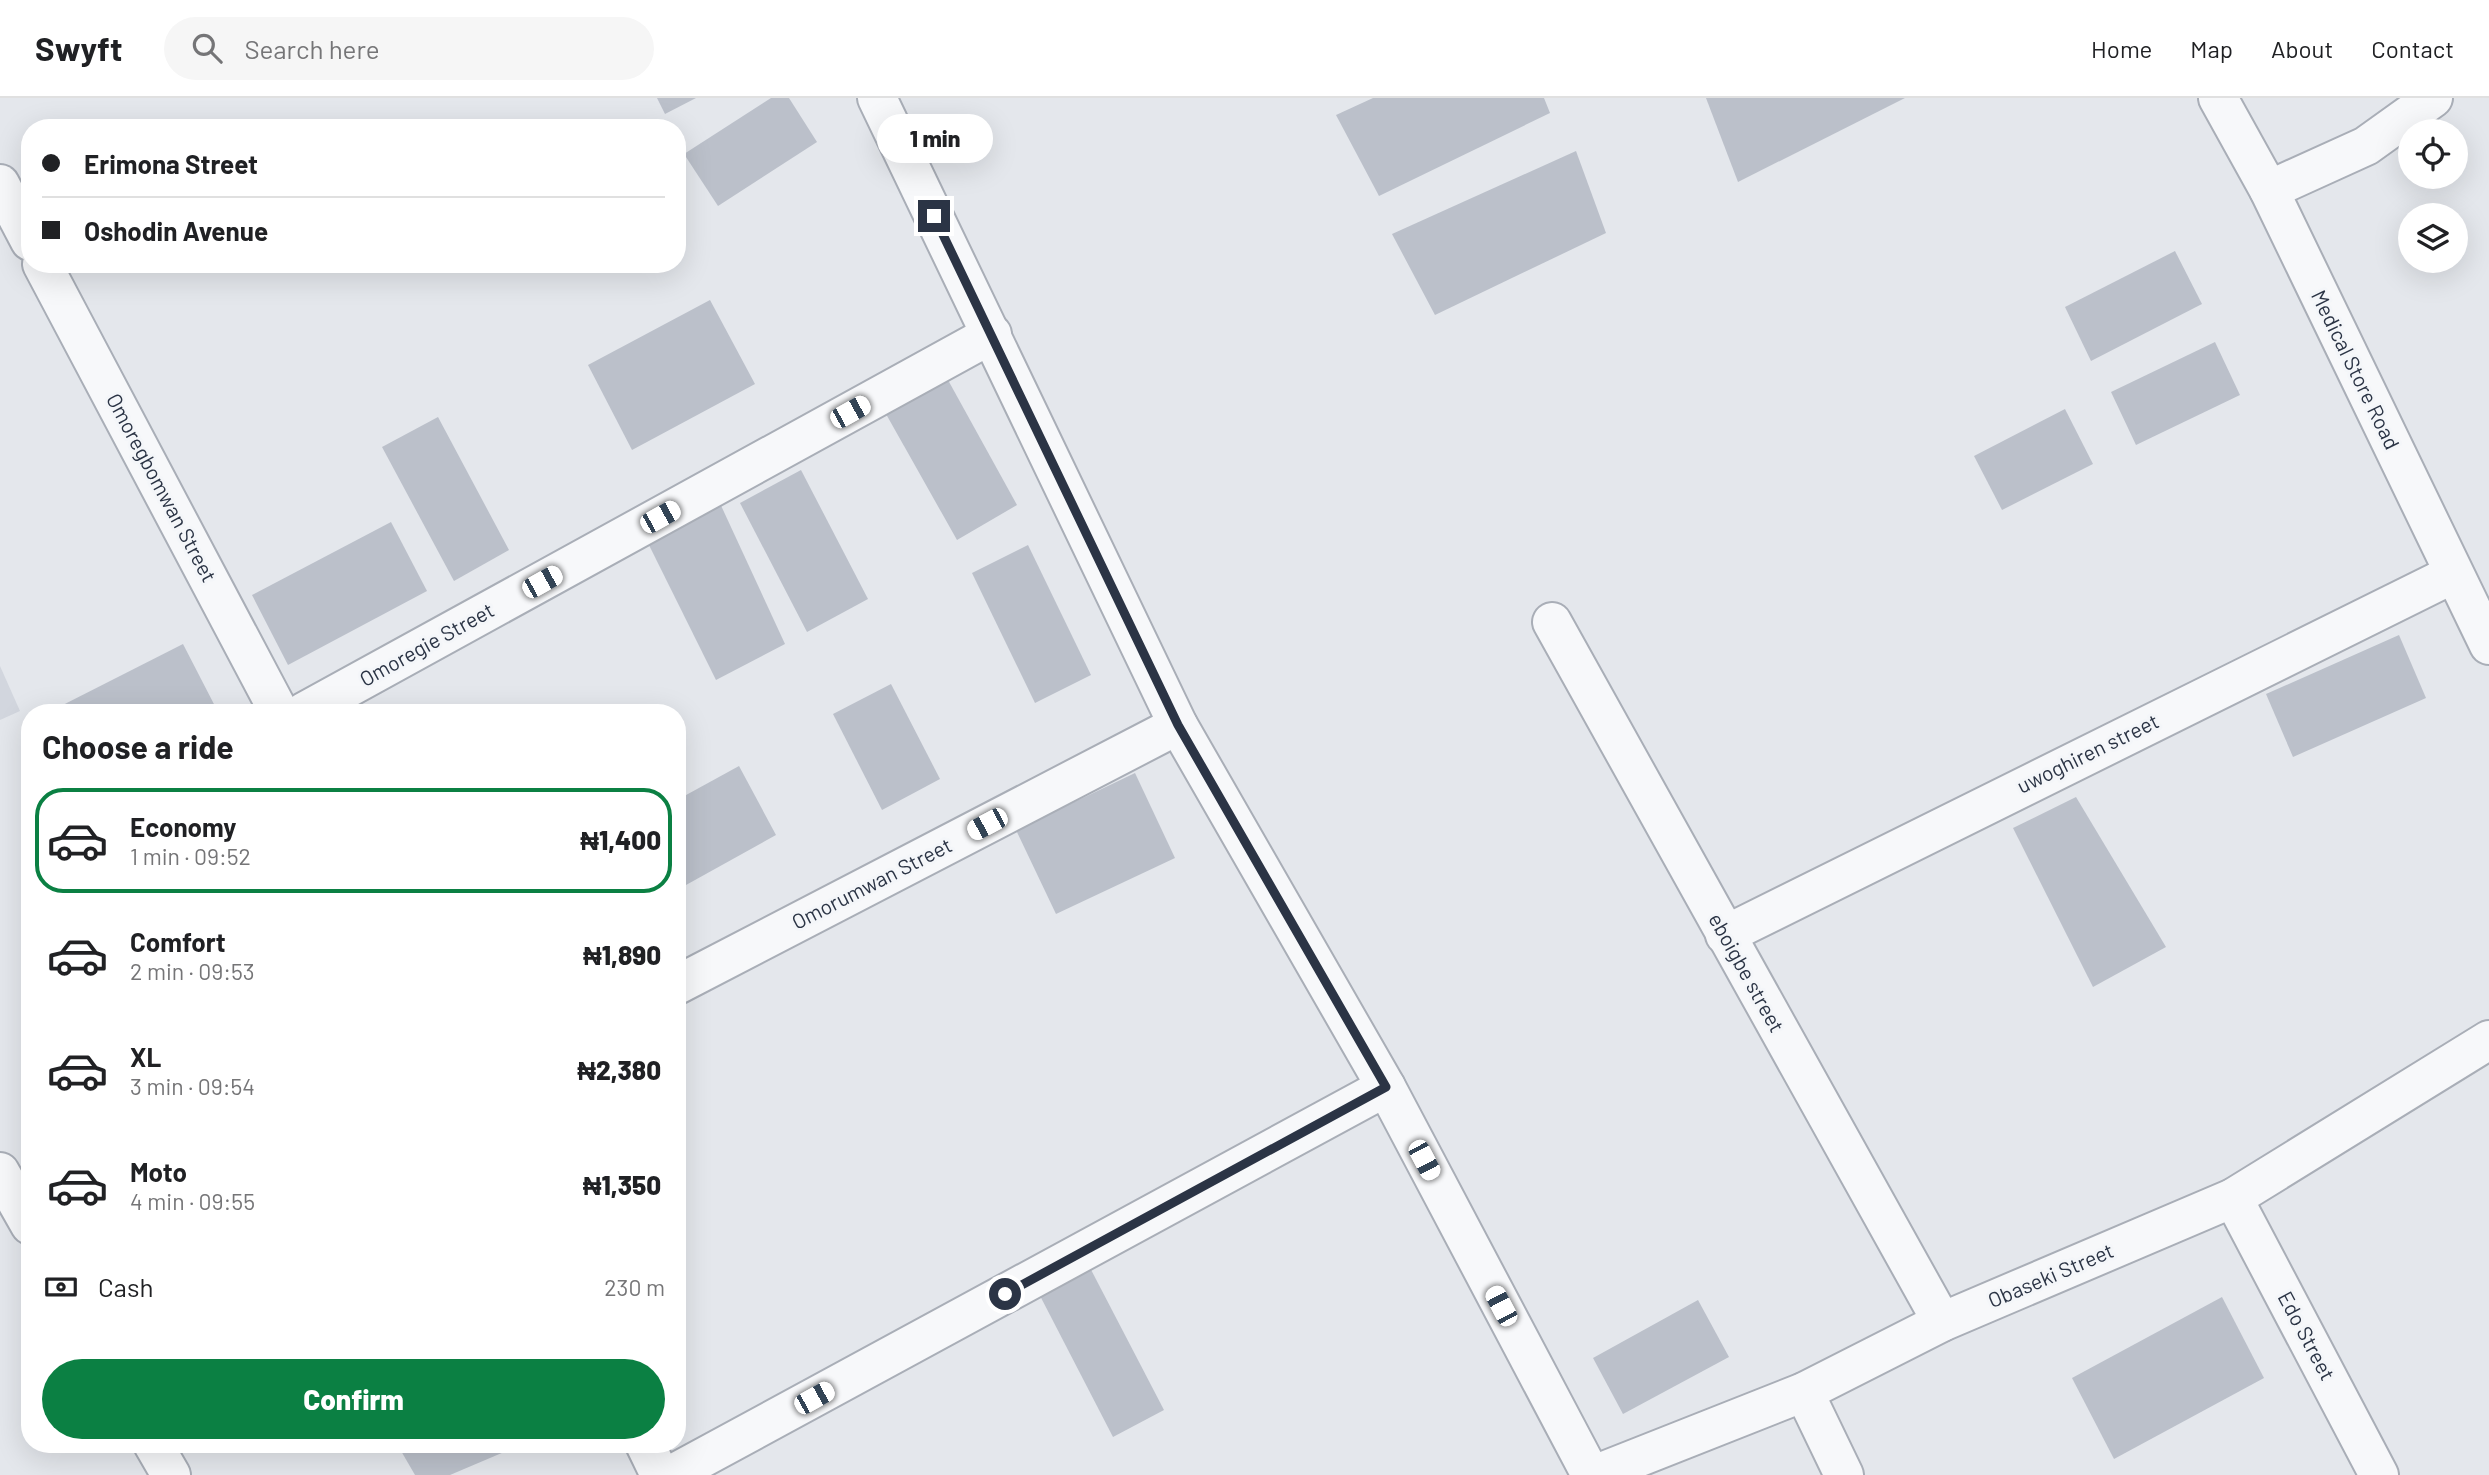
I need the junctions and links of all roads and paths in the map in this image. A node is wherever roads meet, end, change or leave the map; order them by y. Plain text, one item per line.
1 (877, 98) edge
2 (2218, 98) edge
3 (2433, 98) edge
4 (0, 184) edge
5 (2269, 190) junction
6 (21, 224) edge
7 (47, 273) edge
8 (992, 334) junction
9 (2453, 574) junction
10 (1552, 622) dead end
11 (2489, 645) edge
12 (275, 704) edge
13 (319, 704) edge
14 (1178, 725) junction
15 (1725, 935) junction
16 (686, 980) edge
17 (2489, 1040) edge
18 (1386, 1087) junction
19 (0, 1172) edge
20 (2233, 1198) junction
21 (21, 1209) edge
22 (1942, 1322) junction
23 (1804, 1392) junction
24 (158, 1453) edge
25 (649, 1453) edge
26 (171, 1475) edge
27 (660, 1475) edge
28 (671, 1475) edge
29 (1592, 1475) edge
30 (1844, 1475) edge
31 (2379, 1475) edge

1 - 8 street
2 - 5 street, Medical Store Road
3 - 5 street
4 - 6 street
5 - 9 street, Medical Store Road
7 - 12 street, Omoregbomwan Street
8 - 13 street, Omoregie Street
8 - 14 street
9 - 11 street, Medical Store Road
9 - 15 street, uwoghiren street
10 - 15 street, eboigbe street
14 - 16 street, Omorumwan Street
14 - 18 street
15 - 22 street, eboigbe street
17 - 20 street, Obaseki Street
18 - 28 street
18 - 29 street
19 - 21 street
20 - 22 street, Obaseki Street
20 - 31 street, Edo Street
22 - 23 street, Obaseki Street
23 - 29 street, Obaseki Street
23 - 30 street
24 - 26 street
25 - 27 street

